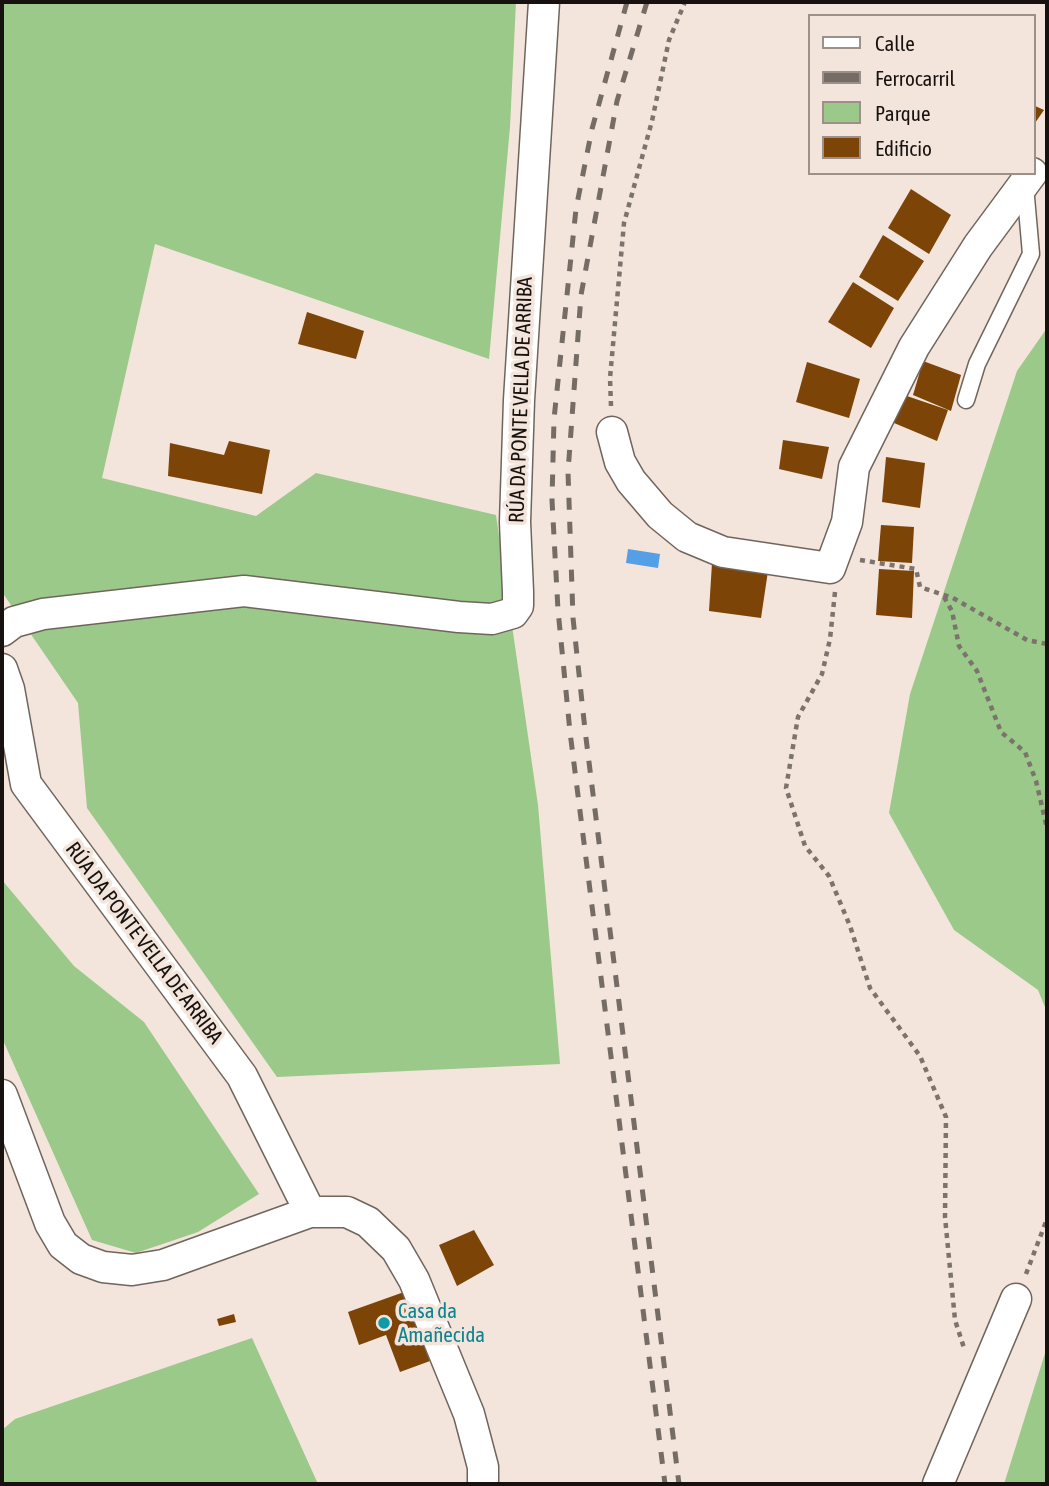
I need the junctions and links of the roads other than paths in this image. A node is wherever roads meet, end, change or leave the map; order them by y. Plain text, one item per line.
1 (544, 2) edge
2 (1047, 153) edge
3 (1035, 169) edge
4 (1030, 176) edge
5 (966, 400) dead end
6 (612, 432) road end
7 (2, 631) edge
8 (2, 669) edge
9 (2, 1095) edge
10 (310, 1212) junction
11 (1016, 1300) road end
12 (483, 1484) edge
13 (938, 1484) edge

1 - 7 street, RÚA DA PONTE VELLA DE ARRIBA
2 - 3 street
4 - 5 lane
4 - 6 street
8 - 10 street, RÚA DA PONTE VELLA DE ARRIBA
9 - 10 street
10 - 12 street
11 - 13 street

